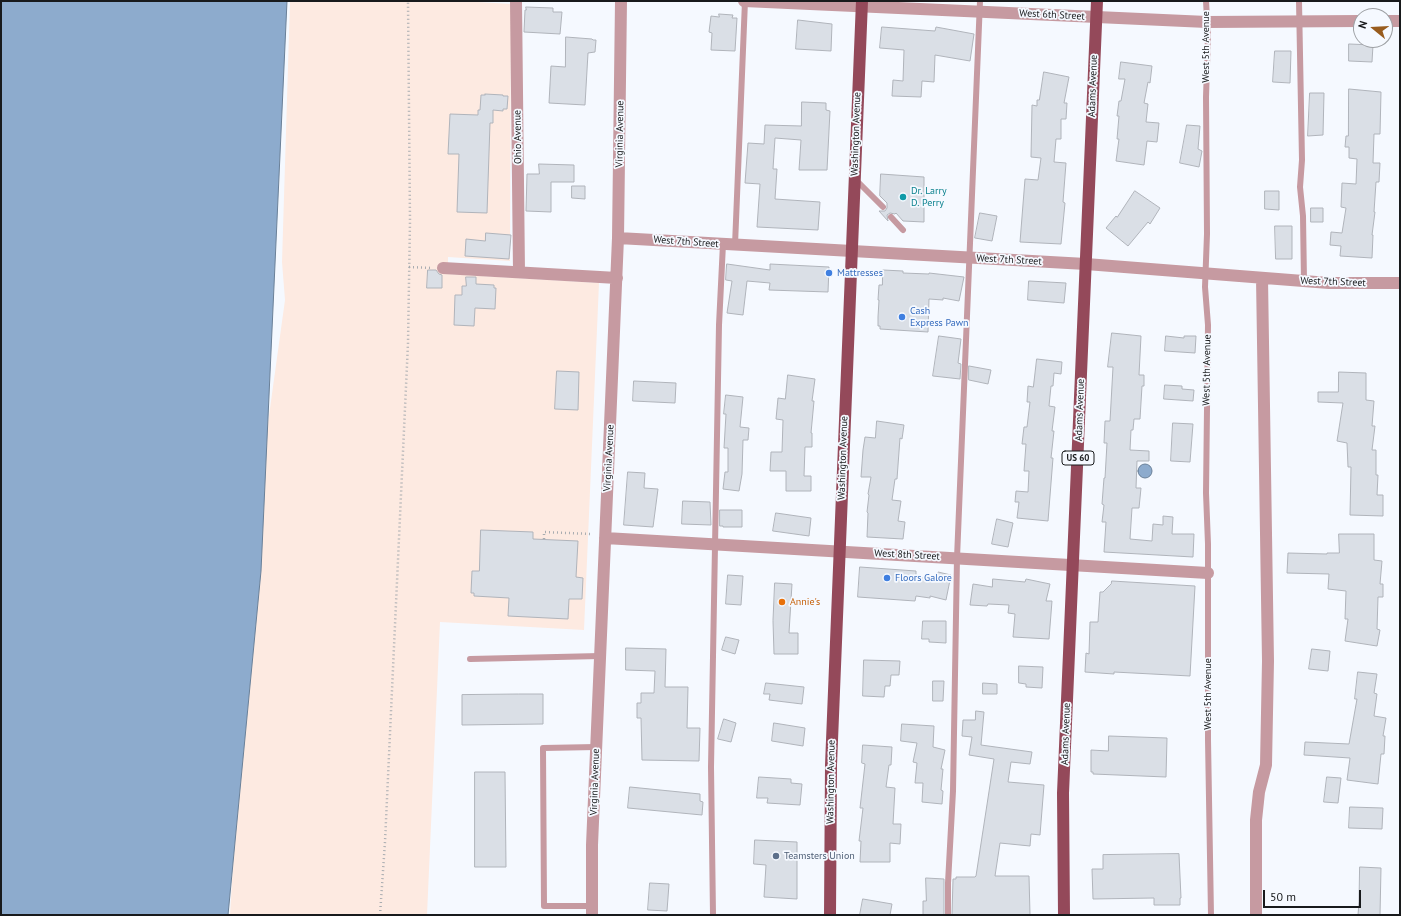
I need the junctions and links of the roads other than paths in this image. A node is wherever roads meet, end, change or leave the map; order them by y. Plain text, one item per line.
1 (516, 1) edge
2 (621, 1) edge
3 (744, 1) edge
4 (1097, 1) edge
5 (1206, 1) edge
6 (1299, 1) edge
7 (862, 4) edge
8 (925, 5) edge
9 (980, 6) edge
10 (1096, 18) junction
11 (1353, 21) edge
12 (1207, 22) junction
13 (1299, 22) junction
14 (854, 179) junction
15 (883, 207) dead end
16 (892, 217) dead end
17 (903, 230) dead end
18 (618, 238) junction
19 (729, 245) junction
20 (852, 251) junction
21 (969, 258) junction
22 (1086, 264) junction
23 (439, 268) road end
24 (519, 272) junction
25 (1205, 274) junction
26 (617, 278) junction
27 (1262, 278) junction
28 (1304, 281) junction
29 (1400, 283) edge
30 (605, 538) junction
31 (716, 545) junction
32 (839, 552) junction
33 (957, 558) junction
34 (1074, 565) junction
35 (1208, 573) junction
36 (600, 656) junction
37 (470, 659) dead end
38 (596, 747) junction
39 (592, 910) edge
40 (713, 915) edge
41 (830, 915) edge
42 (948, 915) edge
43 (1064, 915) edge
44 (1211, 915) edge
45 (1256, 915) edge

1 - 24 street, Ohio Avenue
2 - 18 street, Virginia Avenue
3 - 7 street, West 6th Street
3 - 19 lane
4 - 10 main road, Adams Avenue / US 60
5 - 12 lane, West 5th Avenue
6 - 13 lane
7 - 8 street, West 6th Street
7 - 14 main road, Washington Avenue
8 - 9 street, West 6th Street
9 - 10 street, West 6th Street
9 - 21 lane
10 - 12 street, West 6th Street
10 - 22 main road, Adams Avenue / US 60
11 - 13 street, West 6th Street
12 - 13 street, West 6th Street
12 - 25 lane, West 5th Avenue
13 - 28 lane
14 - 15 lane
14 - 20 main road, Washington Avenue
16 - 17 lane
18 - 19 street, West 7th Street
18 - 26 street, Virginia Avenue
19 - 20 street, West 7th Street
19 - 31 lane
20 - 21 street, West 7th Street
20 - 32 main road, Washington Avenue
21 - 22 street, West 7th Street
21 - 33 lane
22 - 25 street, West 7th Street
22 - 34 main road, Adams Avenue / US 60
23 - 24 street
24 - 26 street
25 - 27 street, West 7th Street
25 - 35 lane, West 5th Avenue
26 - 30 street, Virginia Avenue
27 - 28 street, West 7th Street
27 - 45 street
28 - 29 street, West 7th Street
30 - 31 street, West 8th Street
30 - 36 street, Virginia Avenue
31 - 32 street, West 8th Street
31 - 40 lane
32 - 33 street, West 8th Street
32 - 41 main road, Washington Avenue
33 - 34 street, West 8th Street
33 - 42 lane
34 - 35 street, West 8th Street
34 - 43 main road, Adams Avenue / US 60
35 - 44 lane, West 5th Avenue
36 - 37 lane
36 - 38 street, Virginia Avenue
38 - 39 street, Virginia Avenue
38 - 39 lane

